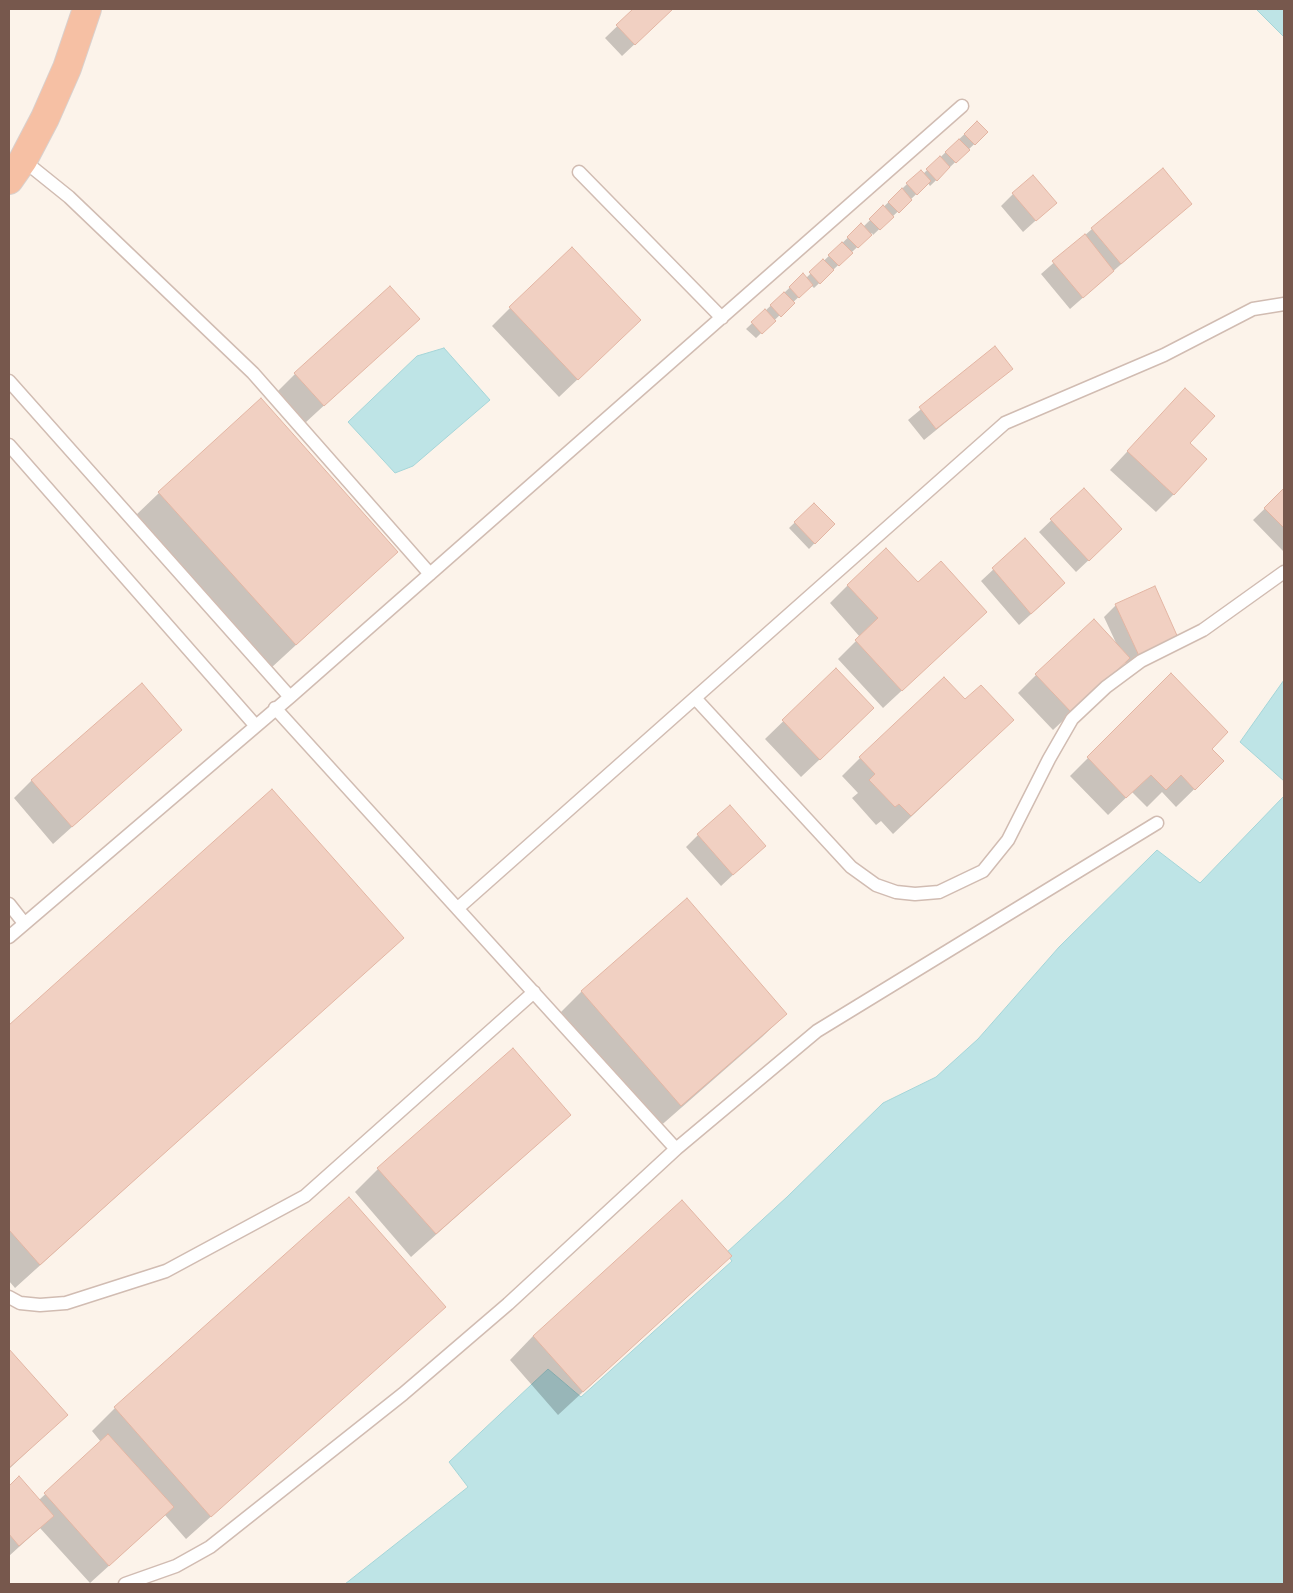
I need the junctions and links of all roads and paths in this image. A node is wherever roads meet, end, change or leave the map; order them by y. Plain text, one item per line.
1 (88, 9) edge
2 (962, 106) dead end
3 (579, 172) dead end
4 (13, 173) edge
5 (1284, 304) edge
6 (722, 318) junction
7 (9, 381) edge
8 (9, 445) edge
9 (1284, 572) edge
10 (430, 574) junction
11 (290, 697) junction
12 (695, 698) junction
13 (275, 708) junction
14 (255, 725) junction
15 (1156, 823) dead end
16 (9, 904) edge
17 (458, 908) junction
18 (24, 923) junction
19 (9, 938) edge
20 (534, 992) junction
21 (676, 1149) junction
22 (9, 1297) edge
23 (126, 1584) edge

1 - 4 highway
2 - 6 lane
3 - 6 lane
4 - 10 lane
5 - 12 lane
6 - 10 lane
7 - 11 lane
8 - 14 lane
9 - 12 lane
10 - 11 lane
11 - 13 lane
12 - 17 lane
13 - 14 lane
13 - 17 lane
14 - 18 lane
15 - 21 lane
16 - 18 lane
17 - 20 lane
18 - 19 lane
20 - 21 lane
20 - 22 lane
21 - 23 lane

